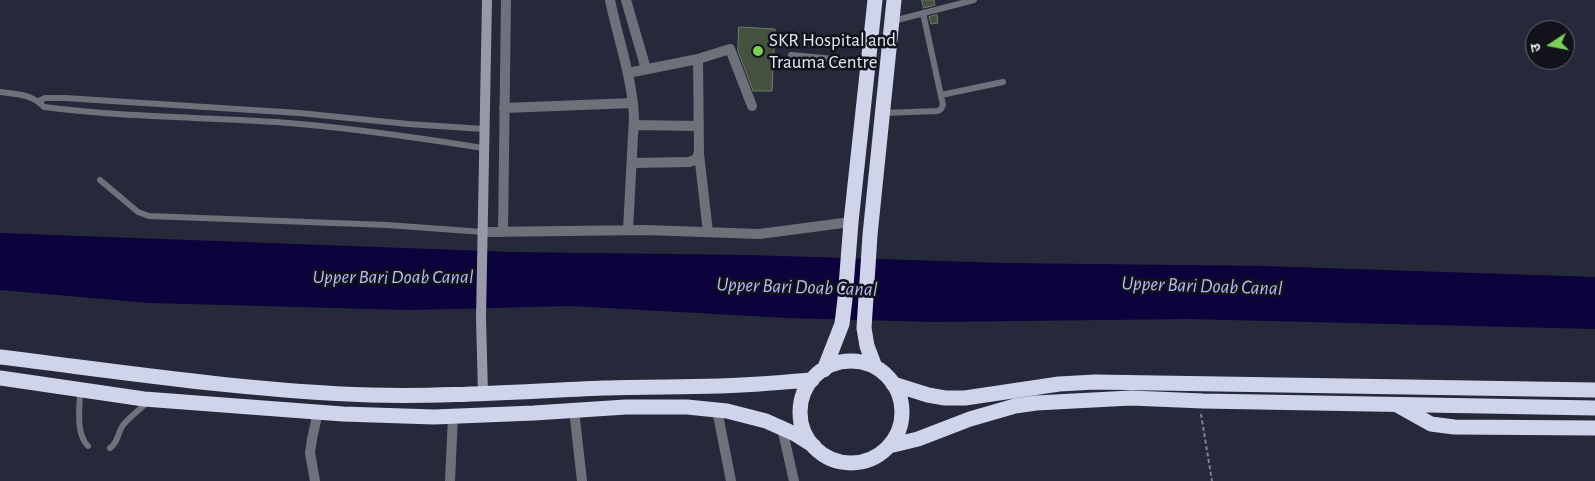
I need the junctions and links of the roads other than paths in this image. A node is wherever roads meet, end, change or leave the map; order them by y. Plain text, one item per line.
1 (486, 0) edge
2 (506, 0) edge
3 (610, 0) edge
4 (626, 0) edge
5 (875, 0) edge
6 (894, 0) edge
7 (974, 0) edge
8 (923, 14) junction
9 (892, 22) junction
10 (791, 55) dead end
11 (698, 58) junction
12 (867, 62) junction
13 (646, 70) junction
14 (628, 73) junction
15 (1003, 82) dead end
16 (0, 92) edge
17 (941, 95) junction
18 (39, 101) junction
19 (633, 103) junction
20 (752, 106) dead end
21 (211, 108) junction
22 (504, 108) junction
23 (884, 113) junction
24 (326, 116) junction
25 (210, 119) junction
26 (634, 125) junction
27 (699, 126) junction
28 (325, 127) junction
29 (484, 129) junction
30 (483, 148) junction
31 (699, 154) junction
32 (632, 163) junction
33 (100, 180) dead end
34 (850, 228) junction
35 (628, 230) junction
36 (483, 232) junction
37 (502, 232) junction
38 (708, 232) junction
39 (0, 357) edge
40 (875, 367) junction
41 (818, 375) junction
42 (0, 378) edge
43 (893, 384) junction
44 (80, 389) junction
45 (1595, 390) edge
46 (482, 394) junction
47 (151, 399) junction
48 (1396, 404) junction
49 (1595, 408) edge
50 (574, 410) junction
51 (717, 410) junction
52 (318, 412) junction
53 (454, 416) junction
54 (782, 428) junction
55 (1595, 428) edge
56 (88, 446) dead end
57 (814, 446) junction
58 (889, 446) junction
59 (110, 448) dead end
60 (315, 481) edge
61 (450, 481) edge
62 (582, 481) edge
63 (731, 481) edge
64 (794, 481) edge

1 - 29 street
2 - 22 street
3 - 14 street
4 - 13 street
5 - 12 highway
6 - 9 highway
7 - 8 lane
8 - 9 lane
8 - 17 lane
9 - 23 highway
10 - 12 lane
11 - 13 street
11 - 20 street
11 - 27 street
12 - 34 highway
13 - 14 street
14 - 19 street
15 - 17 lane
16 - 18 lane
17 - 23 lane
18 - 21 lane
18 - 25 lane
19 - 22 street
19 - 26 street
21 - 24 lane
21 - 25 lane
22 - 37 street
23 - 40 highway
24 - 28 lane
24 - 29 lane
25 - 28 lane
26 - 27 street
26 - 32 street
27 - 31 street
28 - 30 lane
29 - 30 street
30 - 36 street
31 - 32 street
31 - 38 street
32 - 35 street
33 - 36 lane
34 - 38 street
34 - 41 highway
35 - 37 street
35 - 38 street
36 - 37 street
36 - 46 street
39 - 46 highway
40 - 41 highway
40 - 43 highway
41 - 46 highway
41 - 57 highway
42 - 44 highway
43 - 45 highway
43 - 58 highway
44 - 47 highway
44 - 56 lane
47 - 52 highway
47 - 59 lane
48 - 49 highway
48 - 55 highway
48 - 58 highway
50 - 51 highway
50 - 53 highway
50 - 62 street
51 - 54 highway
51 - 63 street
52 - 53 highway
52 - 60 street
53 - 61 street
54 - 57 highway
54 - 64 street
57 - 58 highway

